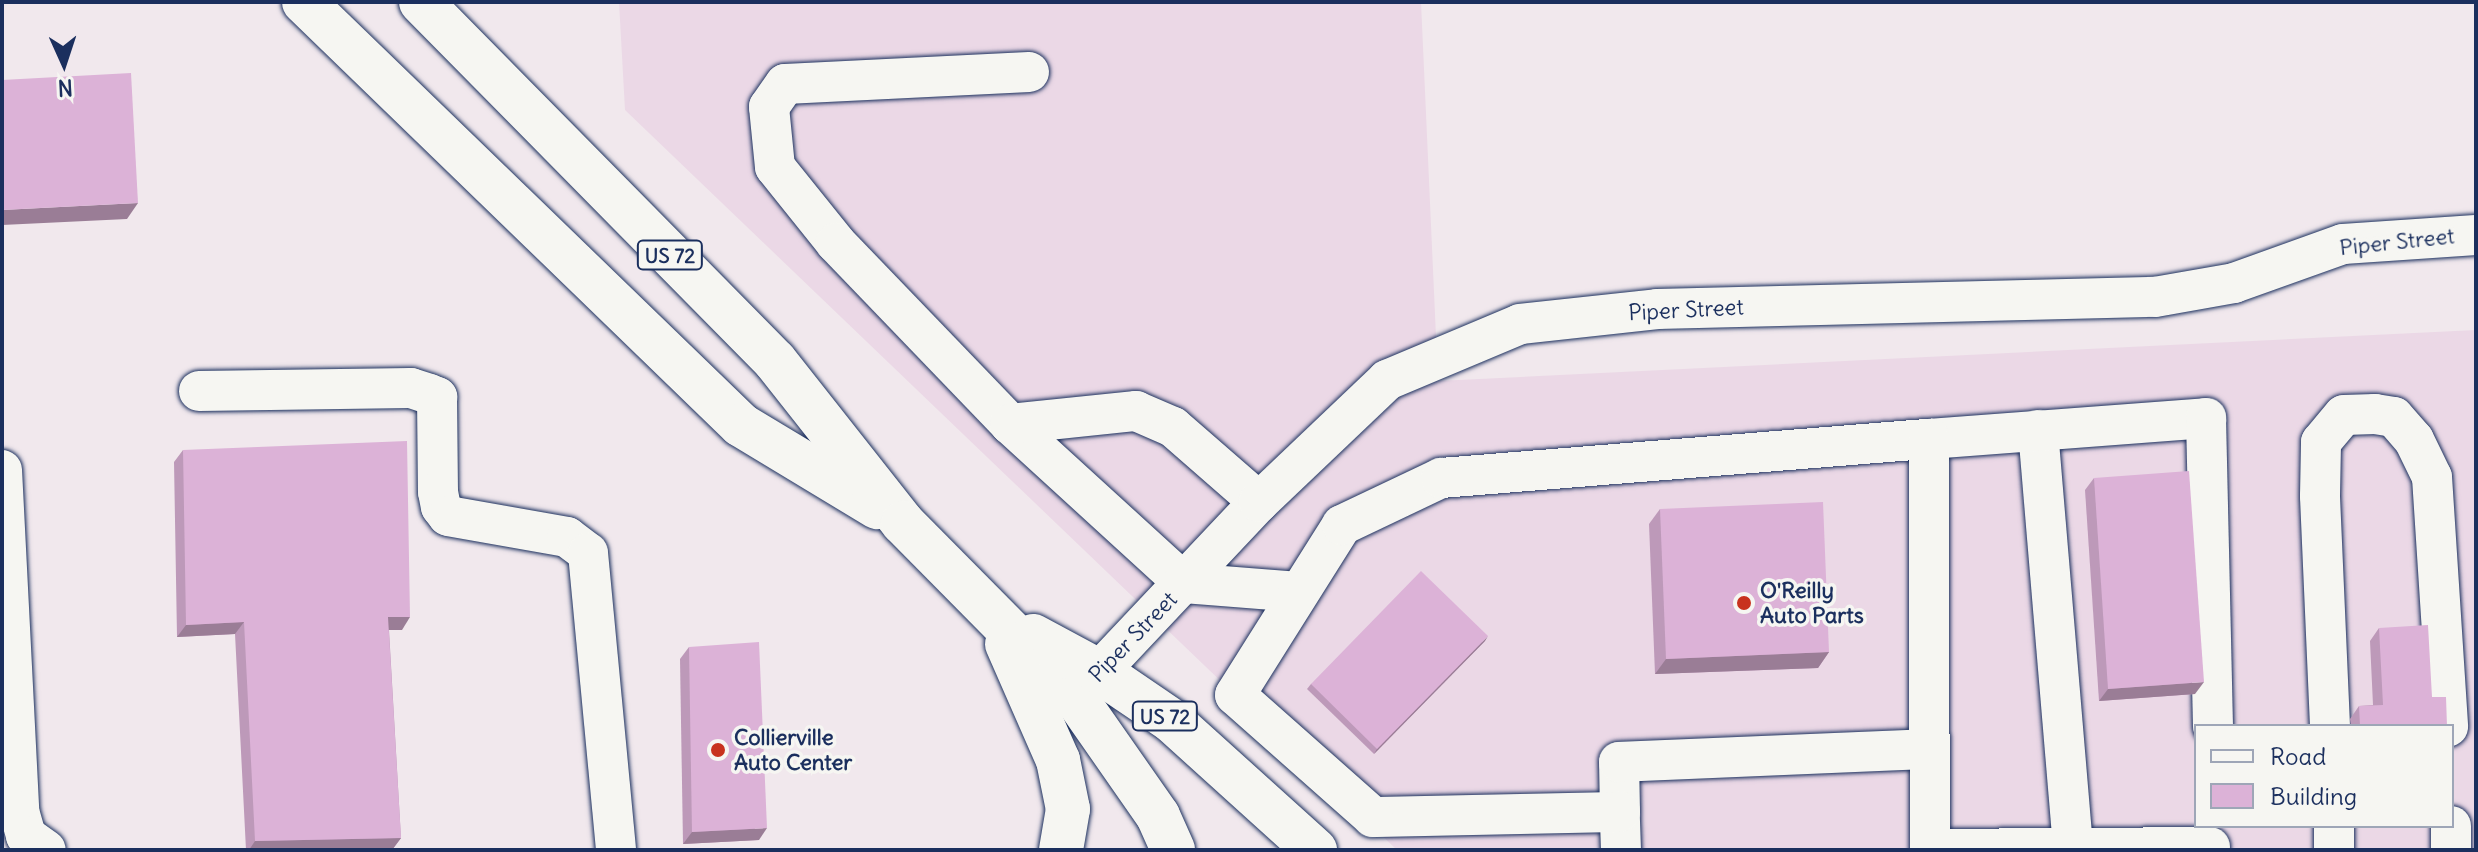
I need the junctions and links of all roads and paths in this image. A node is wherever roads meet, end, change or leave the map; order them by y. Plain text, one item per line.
1 (304, 2) edge
2 (421, 2) edge
3 (1029, 72) dead end
4 (2476, 235) edge
5 (199, 391) dead end
6 (1010, 424) junction
7 (2038, 430) junction
8 (1929, 439) junction
9 (2, 470) edge
10 (1259, 502) junction
11 (903, 523) junction
12 (1184, 583) junction
13 (1299, 592) junction
14 (993, 613) junction
15 (1087, 685) junction
16 (2213, 724) edge
17 (2330, 724) edge
18 (2448, 724) edge
19 (1046, 729) junction
20 (1930, 749) junction
21 (2334, 828) edge
22 (2451, 828) edge
23 (1621, 831) edge
24 (2211, 841) edge
25 (1930, 849) edge
26 (2073, 849) edge
27 (46, 850) edge
28 (616, 850) edge
29 (1061, 850) edge
30 (1173, 850) edge
31 (1315, 850) edge
32 (2334, 850) edge
33 (2451, 850) edge

1 - 11 main road, US 72
2 - 11 main road, US 72
3 - 6 street
4 - 10 street, Piper Street
5 - 28 street
6 - 10 street
6 - 12 street
7 - 8 street
7 - 16 street
7 - 26 street
8 - 13 street
8 - 20 street
9 - 27 street
10 - 12 street, Piper Street
11 - 14 main road, US 72
12 - 13 street
12 - 15 street, Piper Street
13 - 23 street
14 - 15 main road, US 72
14 - 19 main road
15 - 19 street, Piper Street
15 - 30 main road, US 72
15 - 31 main road, US 72
17 - 18 street
19 - 29 main road
20 - 23 street
20 - 25 street
21 - 32 street
22 - 33 street
24 - 26 street
25 - 26 street

